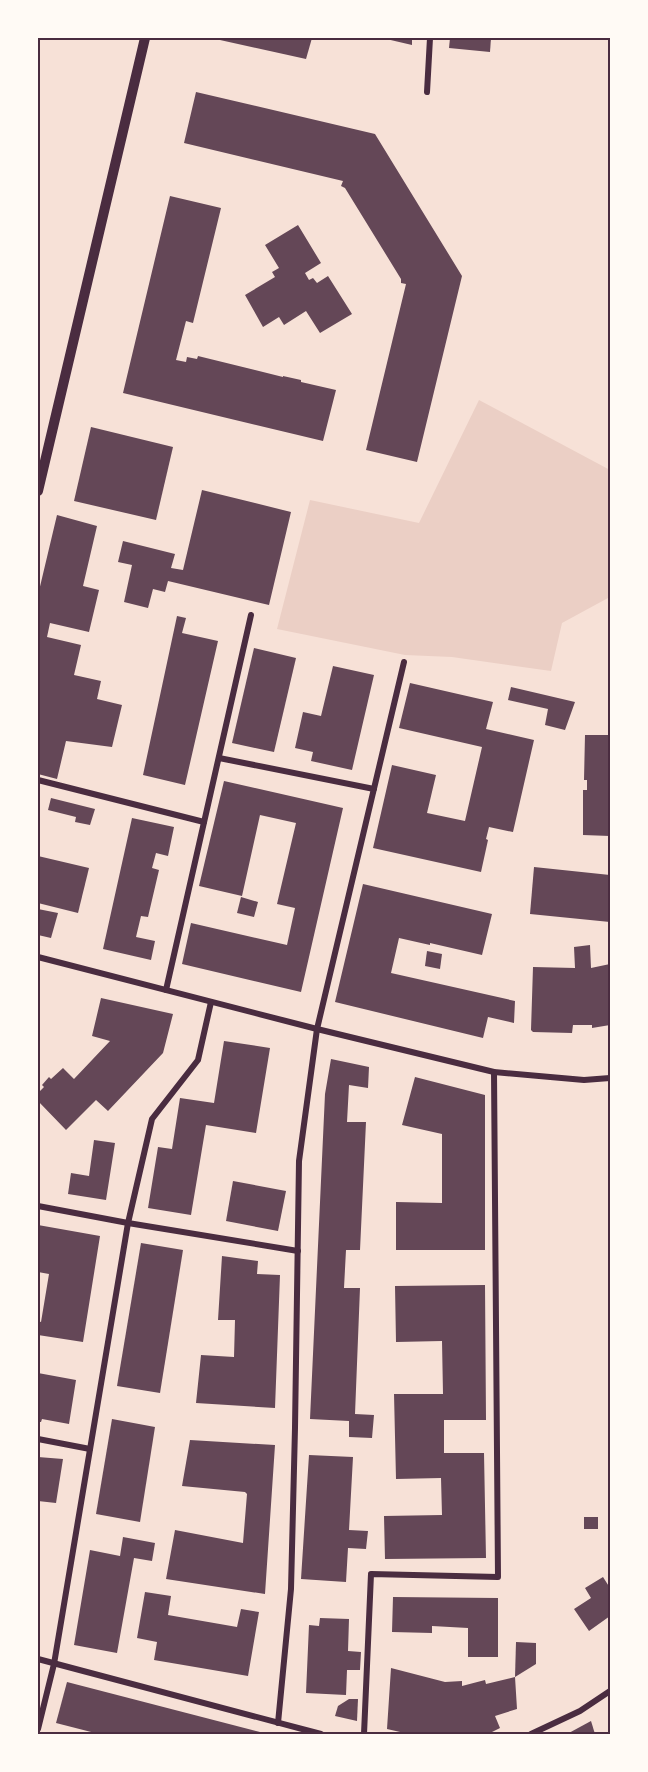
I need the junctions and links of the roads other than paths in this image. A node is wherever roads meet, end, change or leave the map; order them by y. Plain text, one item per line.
1 (145, 38) edge
2 (430, 38) edge
3 (427, 92) dead end
4 (38, 490) edge
5 (251, 615) dead end
6 (404, 662) dead end
7 (219, 758) junction
8 (38, 780) edge
9 (374, 789) junction
10 (204, 822) junction
11 (38, 957) edge
12 (166, 990) junction
13 (211, 1002) junction
14 (317, 1029) junction
15 (494, 1072) junction
16 (610, 1078) edge
17 (38, 1206) edge
18 (128, 1223) junction
19 (298, 1251) junction
20 (38, 1439) edge
21 (90, 1449) junction
22 (38, 1659) edge
23 (54, 1664) junction
24 (610, 1691) edge
25 (278, 1723) junction
26 (38, 1729) edge
27 (321, 1734) edge
28 (364, 1734) edge
29 (531, 1734) edge

1 - 4 street
2 - 3 street
5 - 7 street
6 - 9 street
7 - 9 street
7 - 10 street
8 - 10 street
9 - 14 street
10 - 12 street
11 - 12 street
12 - 13 street
13 - 14 street
13 - 18 street
14 - 15 street
14 - 19 street
15 - 16 street
15 - 28 street
17 - 18 street
18 - 19 street
18 - 21 street
19 - 25 street
20 - 21 street
21 - 23 street
22 - 23 street
23 - 25 street
23 - 26 street
24 - 29 street
25 - 27 street

